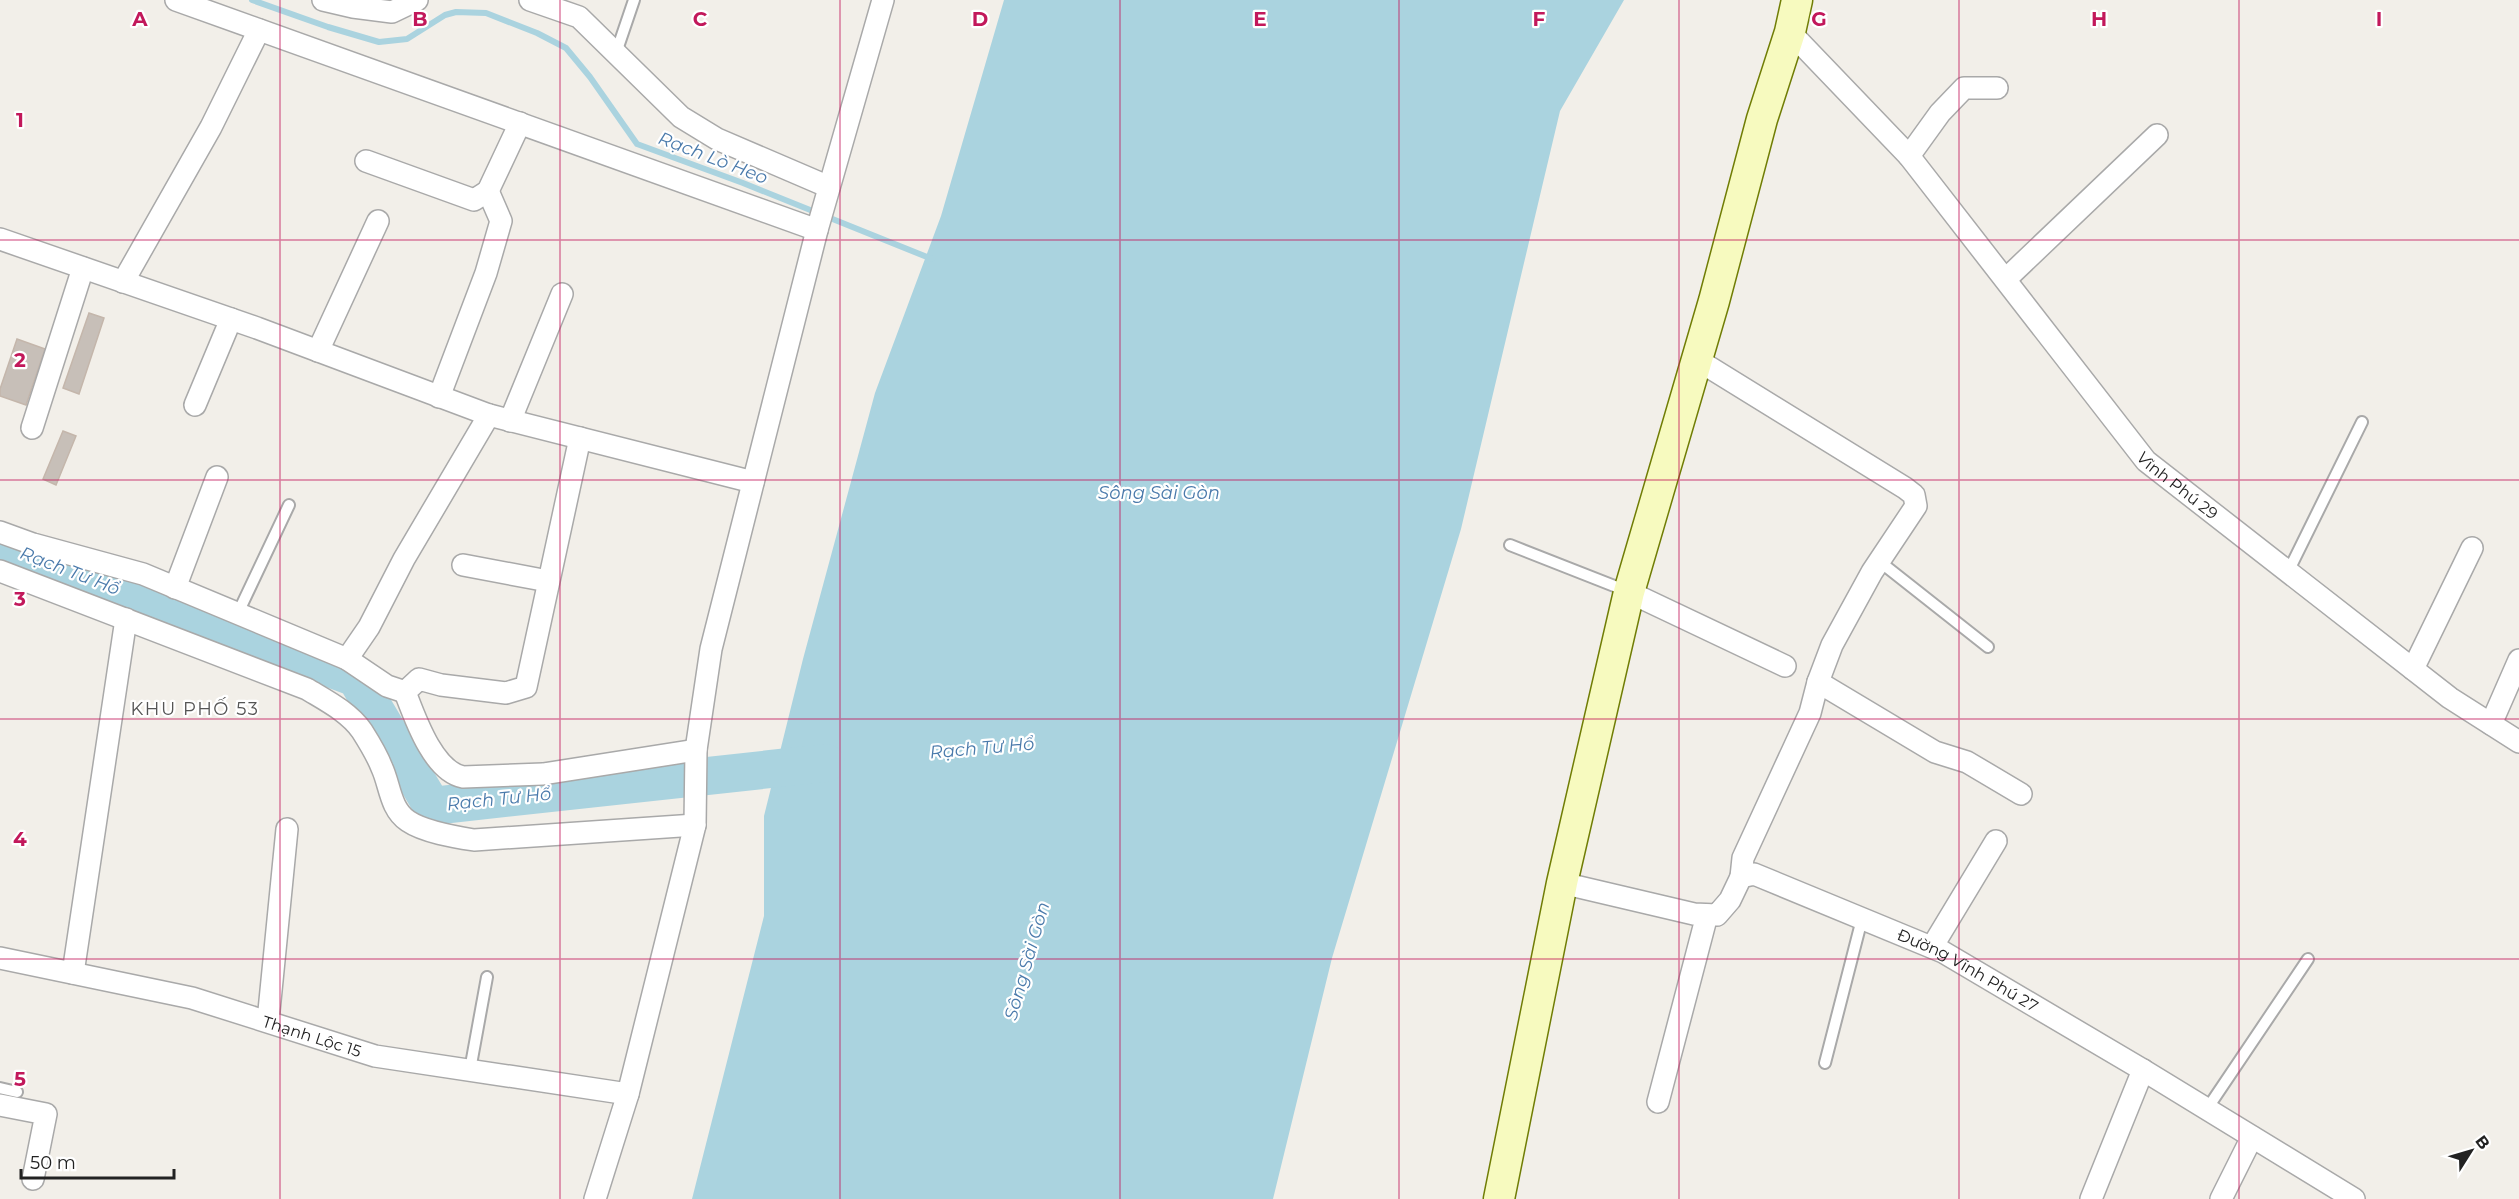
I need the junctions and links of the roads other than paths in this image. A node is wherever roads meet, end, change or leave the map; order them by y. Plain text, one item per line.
1 (176, 0) edge
2 (323, 0) edge
3 (417, 0) edge
4 (530, 0) edge
5 (634, 0) edge
6 (883, 0) edge
7 (1797, 0) edge
8 (259, 30) junction
9 (1787, 41) junction
10 (616, 53) junction
11 (1997, 88) dead end
12 (520, 123) junction
13 (2157, 135) dead end
14 (1909, 156) junction
15 (366, 161) dead end
16 (488, 191) junction
17 (827, 195) junction
18 (378, 220) dead end
19 (817, 229) junction
20 (0, 239) edge
21 (83, 268) junction
22 (2006, 279) junction
23 (123, 282) junction
24 (562, 294) dead end
25 (231, 319) junction
26 (318, 351) junction
27 (1696, 359) junction
28 (439, 397) junction
29 (195, 405) dead end
30 (489, 415) junction
31 (510, 421) junction
32 (2362, 422) dead end
33 (32, 428) dead end
34 (580, 438) junction
35 (218, 477) dead end
36 (753, 482) junction
37 (289, 505) dead end
38 (0, 532) edge
39 (1510, 545) dead end
40 (2472, 548) dead end
41 (1880, 561) junction
42 (463, 565) dead end
43 (0, 571) edge
44 (2288, 572) junction
45 (548, 581) junction
46 (175, 588) junction
47 (1629, 592) junction
48 (237, 615) junction
49 (126, 619) junction
50 (1988, 647) dead end
51 (347, 659) junction
52 (2519, 660) edge
53 (1785, 666) dead end
54 (2413, 669) junction
55 (1818, 682) junction
56 (405, 692) junction
57 (2491, 724) junction
58 (2519, 742) edge
59 (696, 757) junction
60 (2021, 794) dead end
61 (694, 818) junction
62 (287, 829) dead end
63 (1996, 841) dead end
64 (1741, 877) junction
65 (1562, 883) junction
66 (1707, 915) junction
67 (1862, 920) junction
68 (1932, 947) junction
69 (0, 958) edge
70 (2308, 959) dead end
71 (73, 974) junction
72 (487, 977) dead end
73 (268, 1021) junction
74 (1825, 1063) dead end
75 (470, 1070) junction
76 (2143, 1070) junction
77 (0, 1088) edge
78 (17, 1092) dead end
79 (628, 1094) junction
80 (1658, 1102) dead end
81 (0, 1105) edge
82 (2207, 1109) junction
83 (2252, 1137) junction
84 (33, 1179) dead end
85 (595, 1199) edge
86 (1499, 1199) edge
87 (2091, 1199) edge
88 (2221, 1199) edge
89 (2354, 1199) edge

1 - 8 street
2 - 3 street
4 - 10 street
5 - 10 lane
6 - 17 street
7 - 9 street
8 - 12 street
8 - 23 street
9 - 14 street, Vĩnh Phú 29
9 - 27 street
10 - 17 street
11 - 14 street
12 - 16 street
12 - 19 street
13 - 22 street
14 - 22 street, Vĩnh Phú 29
15 - 16 street
16 - 28 street
17 - 19 street
18 - 26 street
19 - 36 street
20 - 21 street
21 - 23 street
21 - 33 street
22 - 44 street, Vĩnh Phú 29
23 - 25 street
24 - 31 street
25 - 26 street
25 - 29 street
26 - 28 street
27 - 41 street
27 - 47 street
28 - 30 street
30 - 31 street
30 - 51 street
31 - 34 street
32 - 44 lane
34 - 36 street
34 - 45 street
35 - 46 street
36 - 59 street
37 - 48 lane
38 - 46 street
39 - 47 lane
40 - 54 street
41 - 50 lane
41 - 55 street
42 - 45 street
43 - 49 street
44 - 54 street, Vĩnh Phú 29
45 - 56 street
46 - 48 street
47 - 53 street
47 - 65 street
48 - 51 street
49 - 61 street
49 - 71 street
51 - 56 street
52 - 57 street
54 - 57 street, Vĩnh Phú 29
55 - 60 street
55 - 64 street
56 - 59 street
57 - 58 street, Vĩnh Phú 29
59 - 61 street
61 - 79 street
62 - 73 street
63 - 68 street
64 - 66 street
64 - 67 street, Đường Vĩnh Phú 27
65 - 66 street
65 - 86 street
66 - 80 street
67 - 68 street, Đường Vĩnh Phú 27
67 - 74 lane
68 - 76 street, Đường Vĩnh Phú 27
69 - 71 street, Thạnh Lộc 15
70 - 82 lane
71 - 73 street, Thạnh Lộc 15
72 - 75 lane
73 - 75 street, Thạnh Lộc 15
75 - 79 street, Thạnh Lộc 15
76 - 82 street, Đường Vĩnh Phú 27
76 - 87 street
77 - 78 lane
79 - 85 street
81 - 84 street
82 - 83 street, Đường Vĩnh Phú 27
83 - 88 street
83 - 89 street, Đường Vĩnh Phú 27

